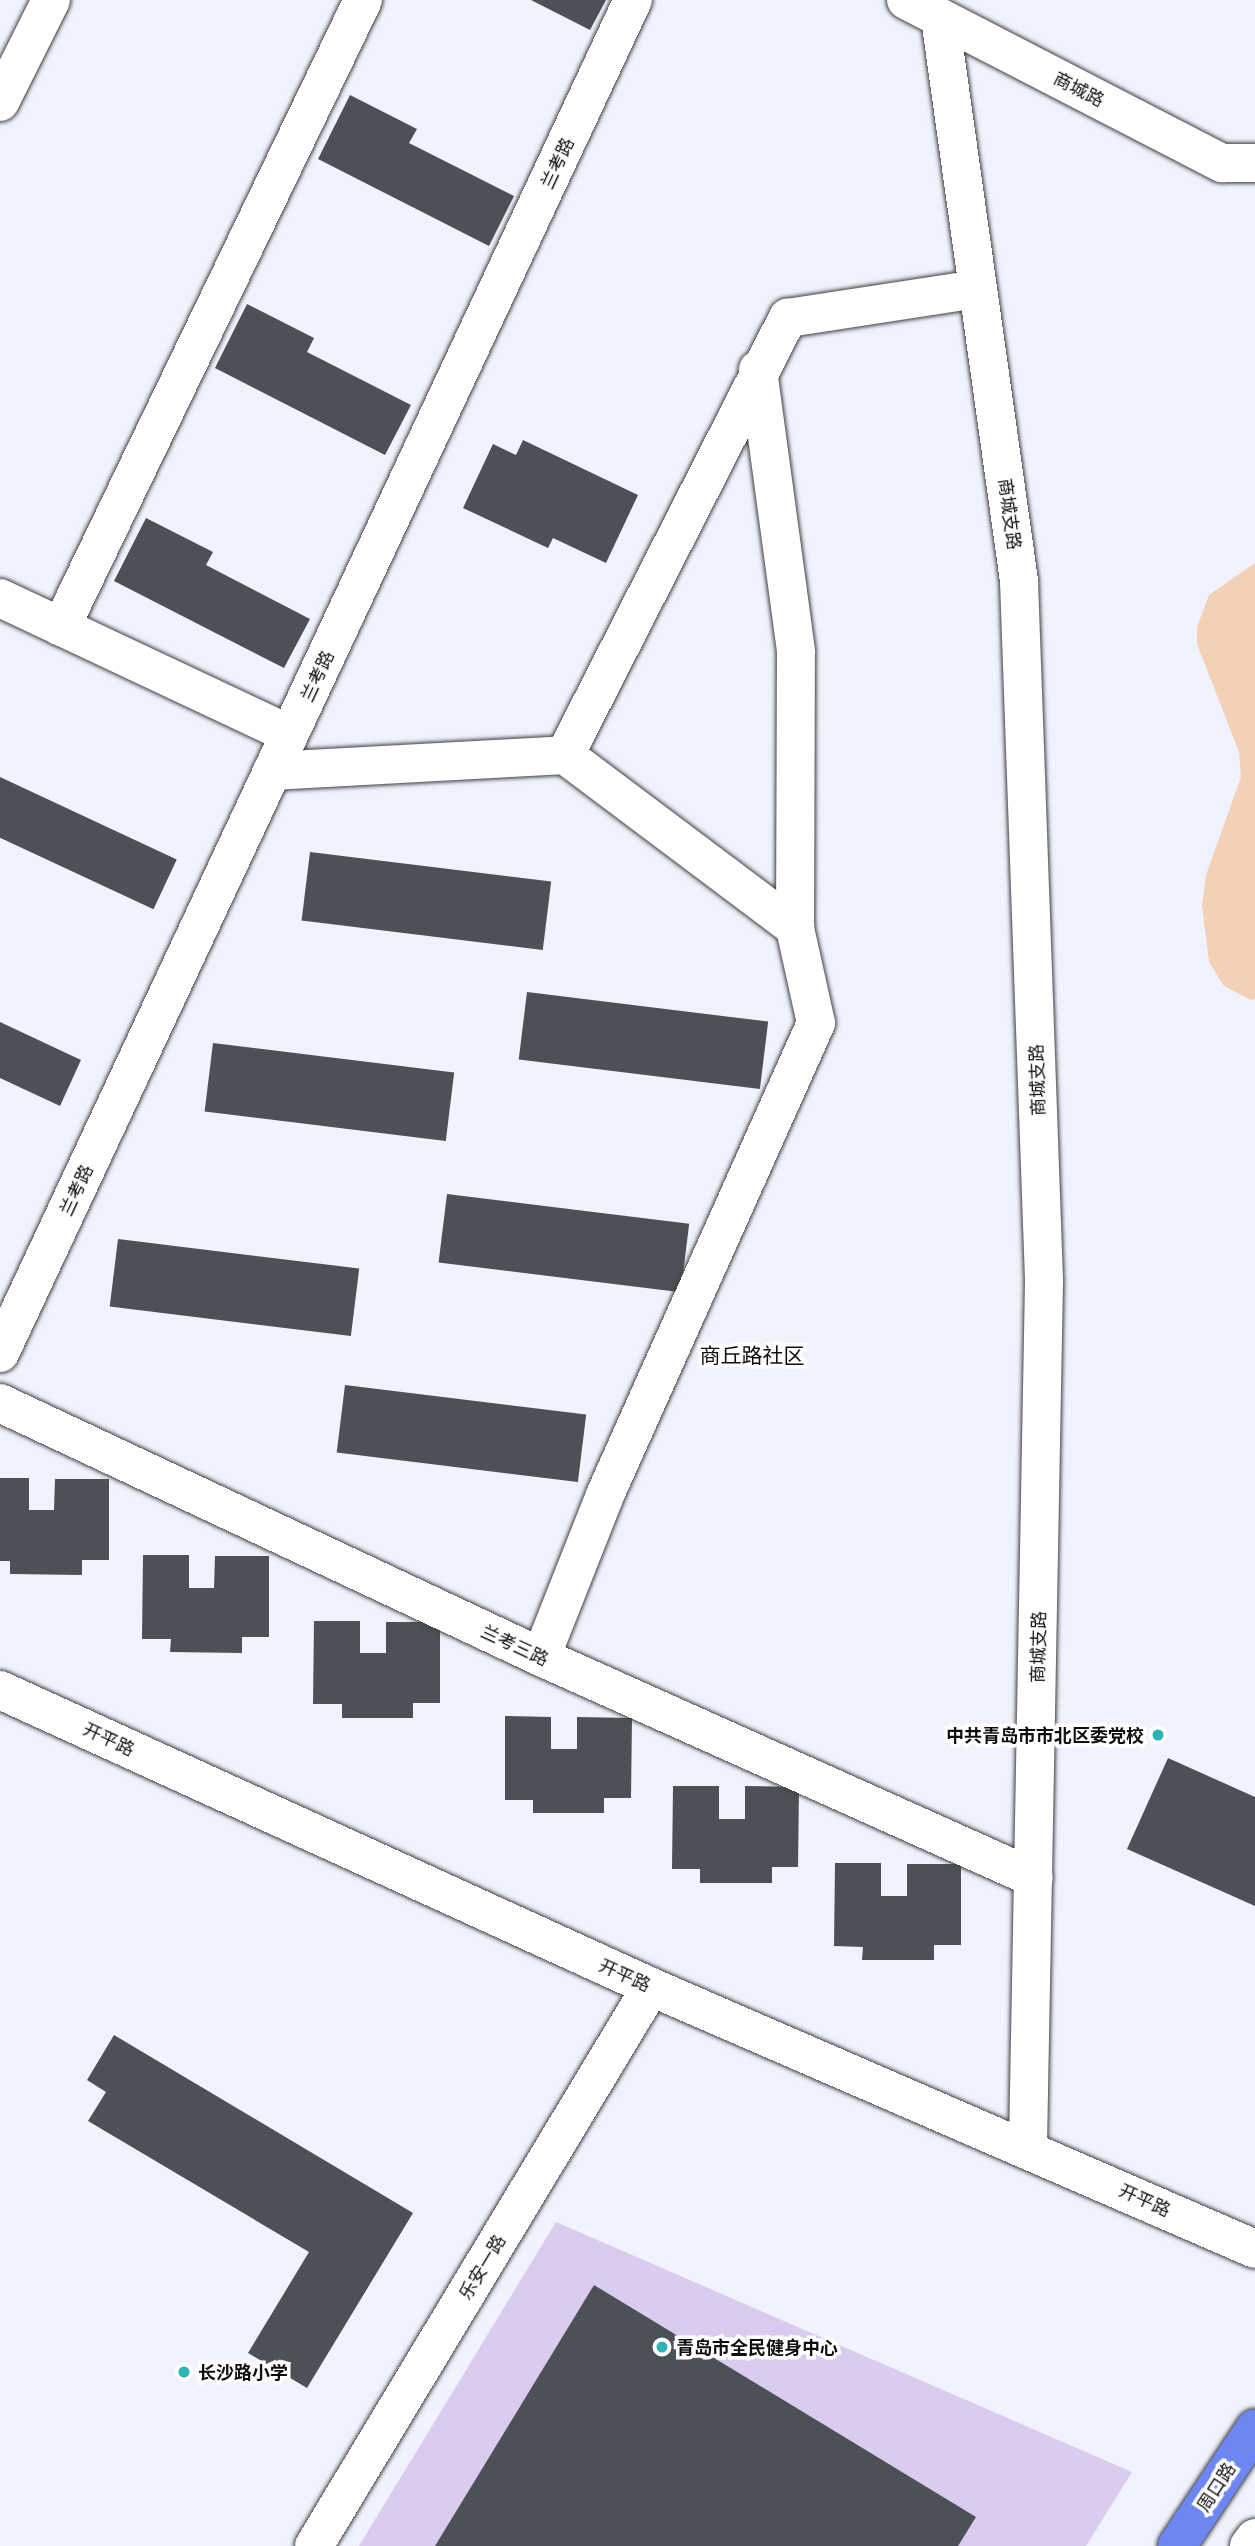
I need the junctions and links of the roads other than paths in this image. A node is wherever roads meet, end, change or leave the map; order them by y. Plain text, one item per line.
1 (51, 0) edge
2 (363, 0) edge
3 (633, 0) edge
4 (906, 0) edge
5 (940, 18) junction
6 (0, 102) edge
7 (1255, 163) edge
8 (978, 289) junction
9 (758, 370) junction
10 (0, 598) edge
11 (61, 627) junction
12 (289, 734) junction
13 (565, 755) junction
14 (272, 772) junction
15 (795, 928) junction
16 (0, 1353) edge
17 (0, 1403) edge
18 (541, 1657) junction
19 (0, 1690) edge
20 (1034, 1878) junction
21 (651, 1987) junction
22 (1028, 2149) junction
23 (1255, 2249) edge
24 (1255, 2428) edge
25 (1255, 2538) edge
26 (314, 2546) edge
27 (1178, 2546) edge
28 (1249, 2546) edge

1 - 6 street
2 - 11 street
3 - 12 street, 兰考路
4 - 5 street, 商城路
5 - 7 street, 商城路
5 - 8 street, 商城支路
8 - 9 street
8 - 20 street, 商城支路
9 - 13 street
9 - 15 street
10 - 11 street
11 - 12 street
12 - 14 street, 兰考路
13 - 14 street
13 - 15 street
14 - 16 street, 兰考路
15 - 18 street
17 - 18 street, 兰考三路
18 - 20 street, 兰考三路
19 - 21 street, 开平路
20 - 22 street, 商城支路
21 - 22 street, 开平路
21 - 26 street, 乐安一路
22 - 23 street, 开平路
24 - 27 main road, 周口路
25 - 28 street

